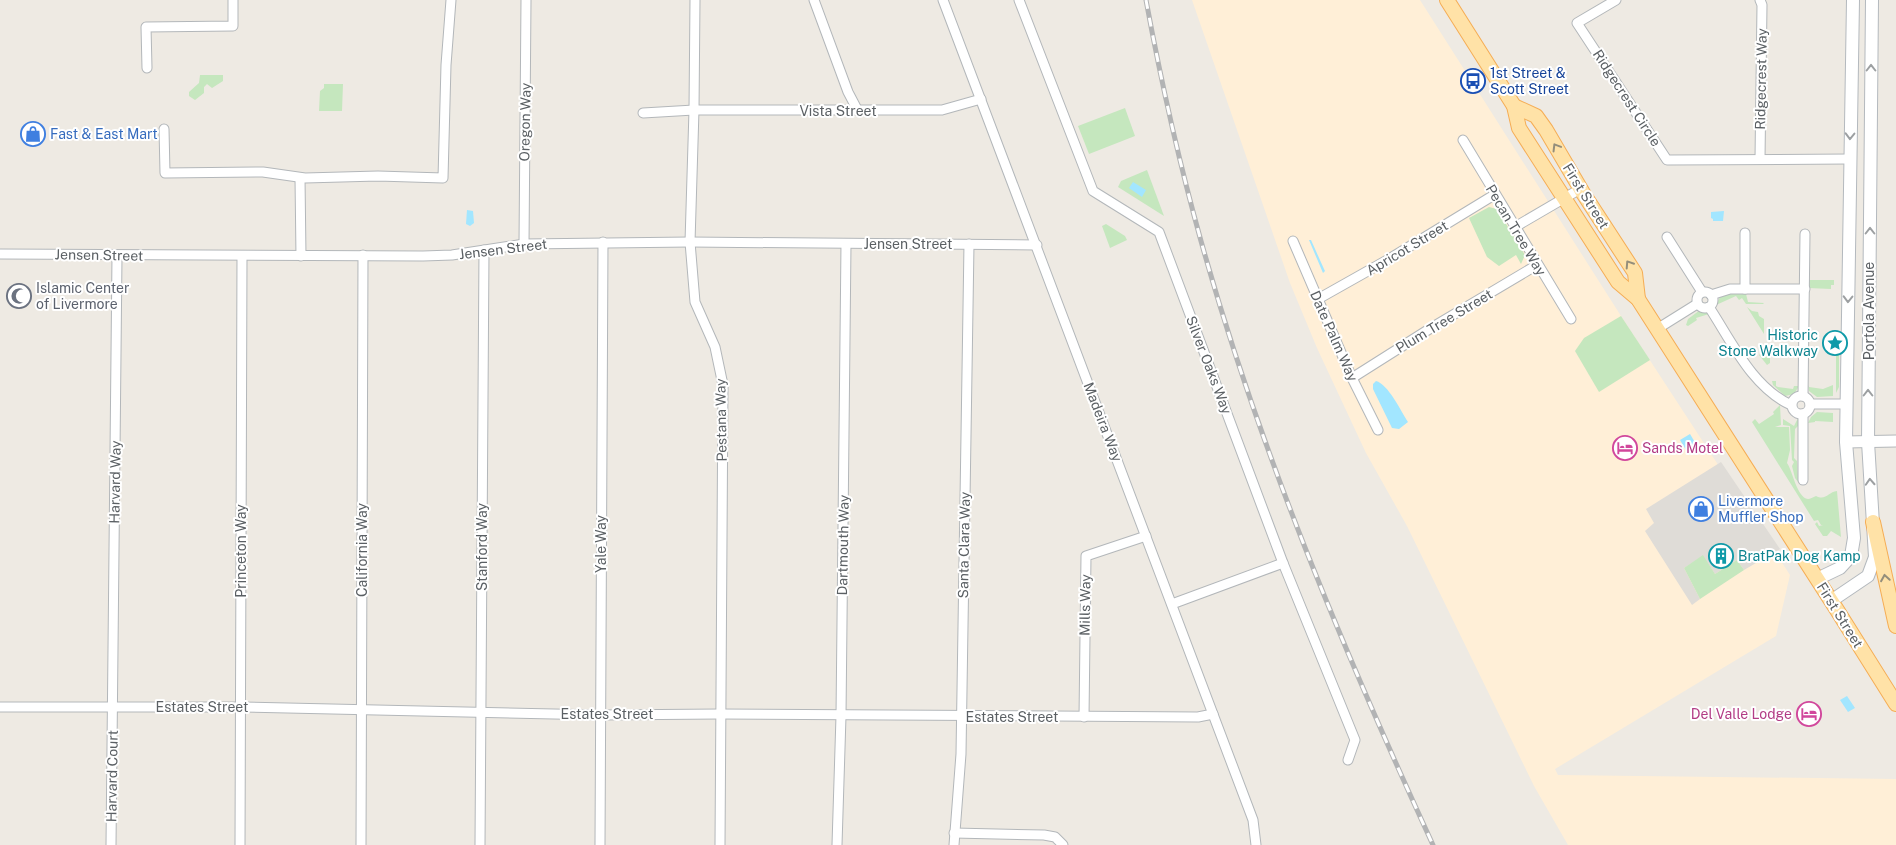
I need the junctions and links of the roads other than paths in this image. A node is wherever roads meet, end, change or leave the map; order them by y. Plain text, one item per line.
1 (233, 0) edge
2 (451, 0) edge
3 (526, 0) edge
4 (695, 0) edge
5 (814, 0) edge
6 (943, 0) edge
7 (1019, 0) edge
8 (1447, 0) edge
9 (1616, 0) edge
10 (1760, 0) edge
11 (1853, 0) edge
12 (1872, 0) edge
13 (147, 68) dead end
14 (981, 99) junction
15 (1514, 106) junction
16 (694, 110) junction
17 (858, 111) junction
18 (643, 113) dead end
19 (164, 129) dead end
20 (1463, 140) dead end
21 (1760, 159) junction
22 (1849, 159) junction
23 (300, 178) junction
24 (1580, 189) junction
25 (1494, 195) junction
26 (1565, 199) junction
27 (1515, 227) junction
28 (1745, 232) dead end
29 (1805, 234) dead end
30 (1668, 237) dead end
31 (1293, 241) dead end
32 (603, 242) junction
33 (690, 242) junction
34 (524, 244) junction
35 (846, 244) junction
36 (969, 244) junction
37 (1037, 245) junction
38 (484, 250) junction
39 (0, 254) edge
40 (363, 255) junction
41 (118, 256) junction
42 (242, 256) junction
43 (301, 256) junction
44 (1537, 265) junction
45 (1745, 289) junction
46 (1805, 289) junction
47 (1707, 294) junction
48 (1318, 298) junction
49 (1638, 300) junction
50 (1697, 304) junction
51 (1709, 307) junction
52 (1571, 319) dead end
53 (1657, 329) junction
54 (1352, 378) junction
55 (1803, 396) junction
56 (1791, 404) junction
57 (1810, 404) junction
58 (1847, 404) junction
59 (1803, 414) junction
60 (1378, 430) dead end
61 (1896, 441) edge
62 (1846, 442) junction
63 (1868, 442) junction
64 (1803, 480) dead end
65 (1873, 522) junction
66 (1146, 536) junction
67 (1283, 563) junction
68 (1817, 579) junction
69 (1831, 601) junction
70 (1172, 604) junction
71 (1896, 626) edge
72 (1896, 704) edge
73 (0, 707) edge
74 (113, 707) junction
75 (241, 707) junction
76 (362, 709) junction
77 (481, 713) junction
78 (720, 714) junction
79 (1213, 714) junction
80 (600, 715) junction
81 (841, 716) junction
82 (961, 716) junction
83 (1084, 717) junction
84 (1348, 760) dead end
85 (954, 833) junction
86 (111, 845) edge
87 (240, 845) edge
88 (361, 845) edge
89 (480, 845) edge
90 (600, 845) edge
91 (720, 845) edge
92 (837, 845) edge
93 (954, 845) edge
94 (1063, 845) edge
95 (1256, 845) edge

1 - 13 street
2 - 23 street
3 - 34 street, Oregon Way
4 - 16 street, Pestana Way
5 - 17 street
6 - 14 street, Madeira Way
7 - 67 street, Silver Oaks Way
8 - 15 main road, First Street
9 - 21 street, Ridgecrest Circle
10 - 21 street, Ridgecrest Way
11 -> 22 main road, Portola Avenue
63 -> 12 main road, Portola Avenue
14 - 17 street, Vista Street
14 - 37 street, Madeira Way
24 -> 15 main road, First Street
15 - 26 main road, First Street
16 - 17 street, Vista Street
16 - 18 street, Vista Street
16 - 33 street, Pestana Way
19 - 23 street
20 - 25 street, Pecan Tree Way
21 - 22 street, Ridgecrest Circle
22 -> 58 main road, Portola Avenue
23 - 43 street
24 - 26 street
49 -> 24 main road, First Street
25 - 27 street, Pecan Tree Way
25 - 48 street, Apricot Street
26 - 27 street
26 - 49 main road, First Street
27 - 44 street, Pecan Tree Way
28 - 45 street
29 - 46 street
30 - 47 street
31 - 48 street, Date Palm Way
32 - 33 street, Jensen Street
32 - 34 street, Jensen Street
32 - 80 street, Yale Way
33 - 35 street, Jensen Street
33 - 78 street, Pestana Way
34 - 38 street, Jensen Street
35 - 36 street, Jensen Street
35 - 81 street, Dartmouth Way
36 - 37 street, Jensen Street
36 - 82 street, Santa Clara Way
37 - 66 street, Madeira Way
38 - 40 street, Jensen Street
38 - 77 street, Stanford Way
39 - 41 street, Jensen Street
40 - 43 street, Jensen Street
40 - 76 street, California Way
41 - 42 street, Jensen Street
41 - 74 street, Harvard Way
42 - 43 street, Jensen Street
42 - 75 street, Princeton Way
44 - 52 street, Pecan Tree Way
44 - 54 street, Plum Tree Street
45 - 46 street
45 - 47 street
46 - 55 street
47 - 50 street
47 - 51 street
48 - 54 street, Date Palm Way
49 - 53 main road, First Street
50 - 51 street
50 - 53 street
51 - 56 street
53 - 68 main road, First Street
54 - 60 street, Date Palm Way
55 - 56 street
55 - 57 street
56 - 59 street
57 - 58 street
57 - 59 street
58 - 62 main road, Portola Avenue
59 - 64 street
61 - 63 street
62 - 63 street
62 - 68 main road, Portola Avenue
65 -> 63 main road, Portola Avenue
65 - 69 main road, Portola Avenue
71 -> 65 main road
66 - 70 street, Madeira Way
66 - 83 street, Mills Way
67 - 70 street
67 - 84 street, Silver Oaks Way
68 - 69 main road, First Street
69 - 72 main road, First Street
70 - 79 street, Madeira Way
73 - 74 street, Estates Street
74 - 75 street, Estates Street
74 - 86 street, Harvard Court
75 - 76 street, Estates Street
75 - 87 street, Princeton Way
76 - 77 street, Estates Street
76 - 88 street, California Way
77 - 80 street, Estates Street
77 - 89 street, Stanford Way
78 - 80 street, Estates Street
78 - 81 street, Estates Street
78 - 91 street, Pestana Way
79 - 83 street, Estates Street
79 - 95 street, Madeira Way
80 - 90 street, Yale Way
81 - 82 street, Estates Street
81 - 92 street, Dartmouth Way
82 - 83 street, Estates Street
82 - 85 street, Santa Clara Way
85 - 93 street, Santa Clara Way
85 - 94 street

